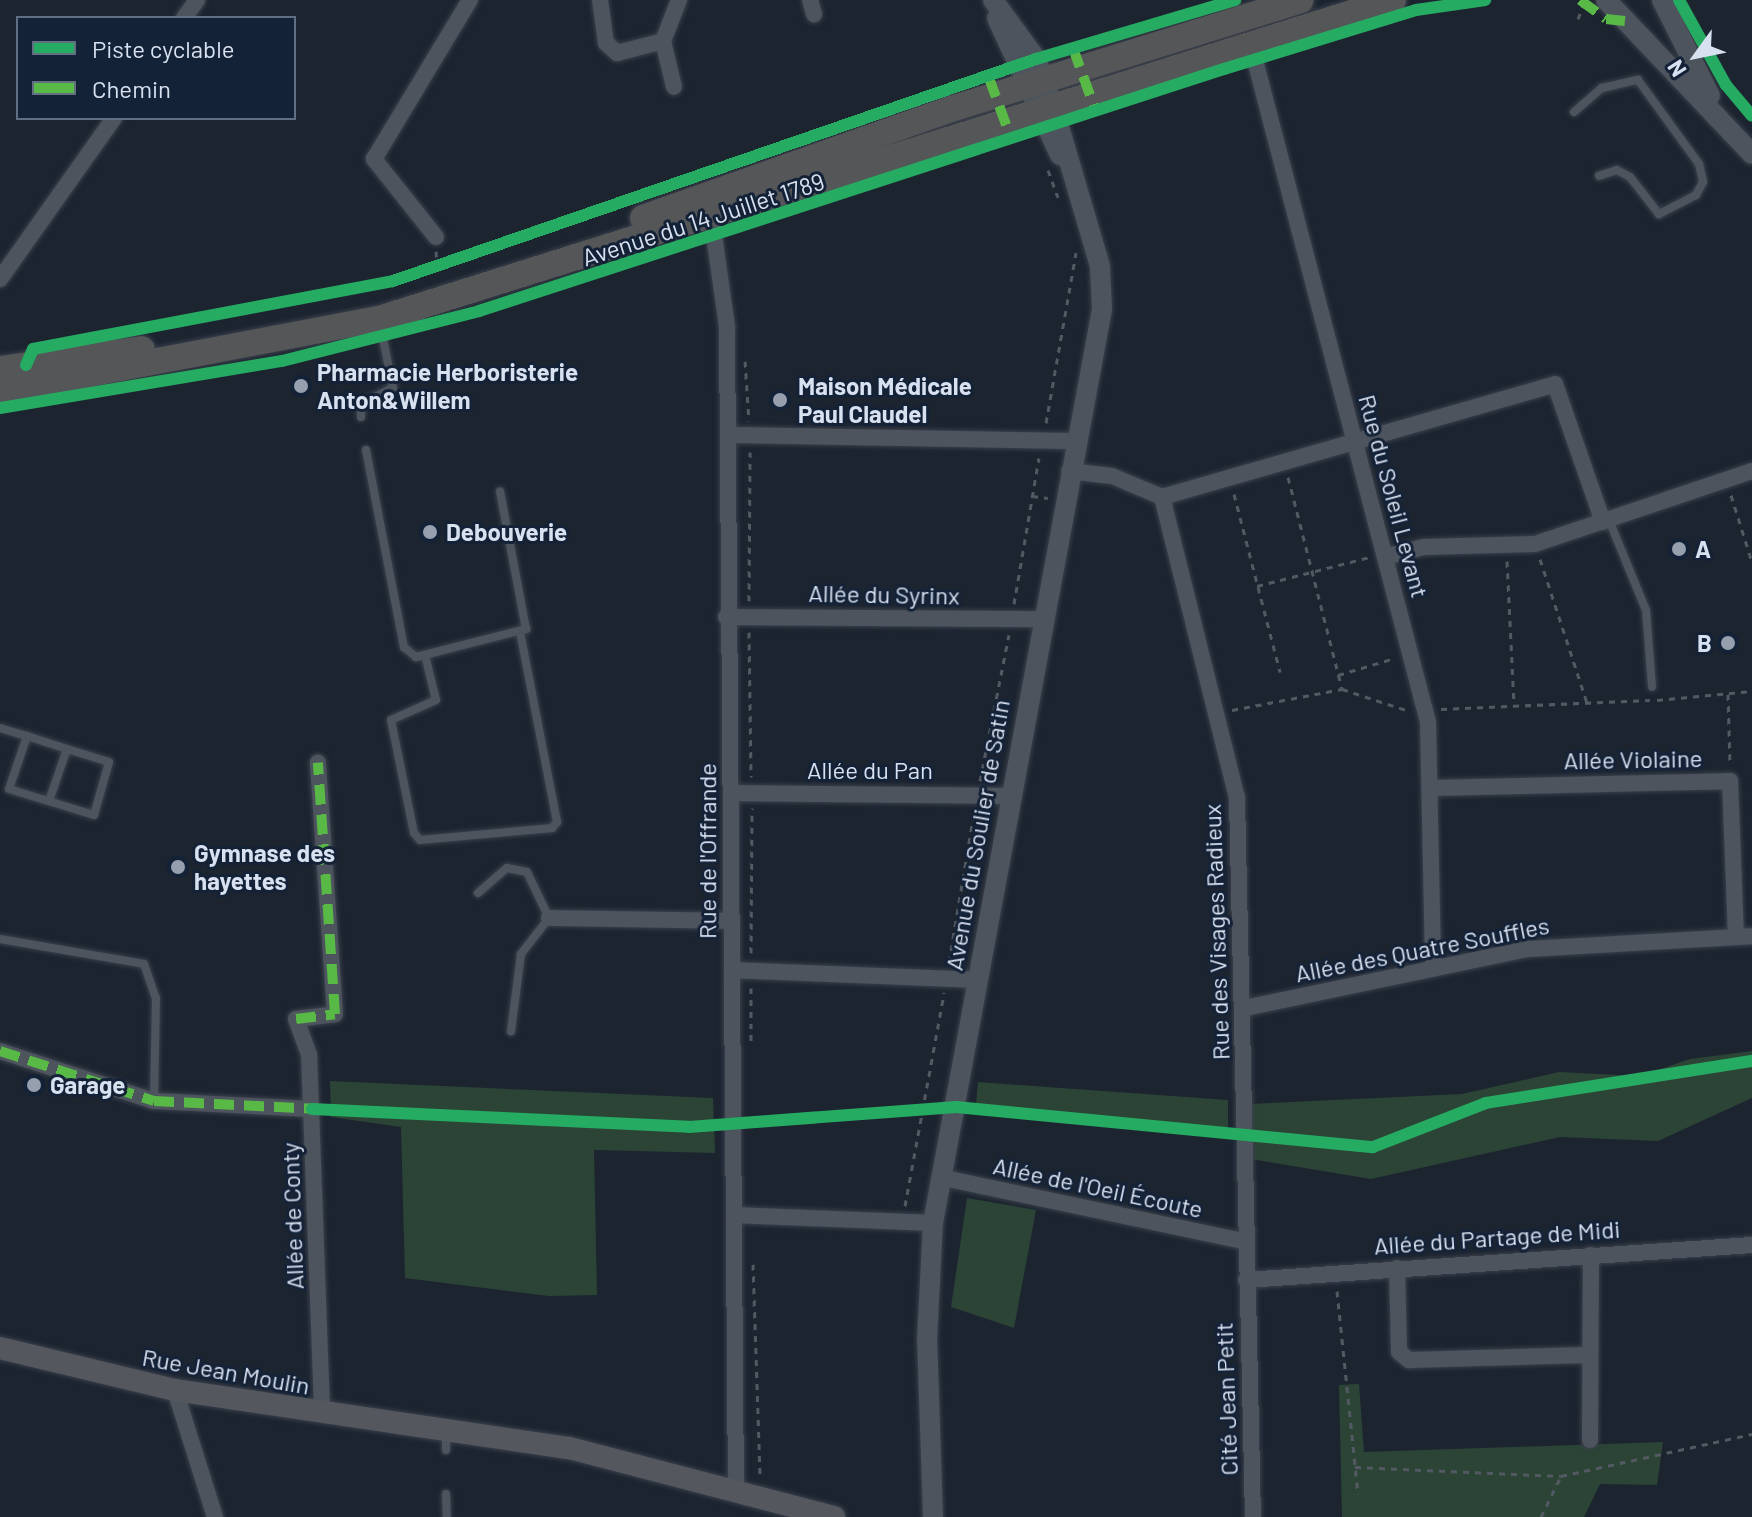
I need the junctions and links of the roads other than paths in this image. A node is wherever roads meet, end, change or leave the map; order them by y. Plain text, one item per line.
1 (470, 0) edge
2 (600, 0) edge
3 (679, 0) edge
4 (985, 0) edge
5 (993, 0) edge
6 (1300, 0) edge
7 (1393, 0) edge
8 (1606, 0) edge
9 (1662, 0) edge
10 (663, 41) junction
11 (1251, 45) junction
12 (1035, 83) junction
13 (674, 87) dead end
14 (1044, 108) junction
15 (1574, 112) dead end
16 (113, 120) edge
17 (1737, 136) junction
18 (1752, 154) edge
19 (1599, 176) dead end
20 (711, 214) junction
21 (436, 237) dead end
22 (0, 279) edge
23 (379, 319) junction
24 (0, 369) edge
25 (0, 391) edge
26 (361, 417) dead end
27 (728, 435) junction
28 (1076, 441) junction
29 (1355, 441) junction
30 (366, 450) dead end
31 (1069, 471) junction
32 (1752, 471) edge
33 (500, 491) dead end
34 (1162, 497) junction
35 (1606, 521) junction
36 (1385, 555) junction
37 (726, 617) junction
38 (1042, 619) junction
39 (521, 636) junction
40 (425, 655) junction
41 (1652, 687) dead end
42 (0, 728) edge
43 (27, 736) junction
44 (67, 749) junction
45 (318, 763) dead end
46 (1430, 788) junction
47 (731, 793) junction
48 (1010, 796) junction
49 (49, 801) junction
50 (478, 893) dead end
51 (549, 918) junction
52 (732, 921) junction
53 (1744, 936) edge
54 (0, 939) edge
55 (1433, 966) junction
56 (732, 970) junction
57 (978, 980) junction
58 (1245, 1008) junction
59 (511, 1031) dead end
60 (0, 1051) edge
61 (154, 1101) junction
62 (312, 1109) junction
63 (944, 1178) junction
64 (742, 1216) junction
65 (933, 1223) junction
66 (1243, 1241) junction
67 (1752, 1245) edge
68 (1591, 1255) junction
69 (1397, 1268) junction
70 (1246, 1280) junction
71 (0, 1348) edge
72 (1586, 1355) junction
73 (175, 1390) junction
74 (322, 1414) junction
75 (1590, 1440) dead end
76 (736, 1489) junction
77 (446, 1494) dead end
78 (215, 1517) edge
79 (447, 1517) edge
80 (834, 1517) edge
81 (933, 1517) edge
82 (1253, 1517) edge

1 - 21 street
2 - 10 street
3 - 10 street
4 - 12 street
5 - 12 street
6 - 12 main road, Avenue du 14 Juillet 1789
7 - 11 main road, Avenue du 14 Juillet 1789
8 - 17 street
9 - 17 street
10 - 13 street
11 - 14 main road, Avenue du 14 Juillet 1789
11 - 29 street, Rue du Soleil Levant
12 - 14 street, Avenue du Soulier de Satin
12 - 24 main road, Avenue du 14 Juillet 1789
14 - 20 main road, Avenue du 14 Juillet 1789
14 - 28 street, Avenue du Soulier de Satin
15 - 19 lane
16 - 22 street
17 - 18 street
20 - 23 main road, Avenue du 14 Juillet 1789
20 - 27 street, Rue de l'Offrande
23 - 25 main road, Avenue du 14 Juillet 1789
23 - 26 lane
27 - 28 street
27 - 37 street, Rue de l'Offrande
28 - 31 street, Avenue du Soulier de Satin
29 - 34 street
29 - 35 street
29 - 36 street, Rue du Soleil Levant
30 - 40 lane
31 - 34 street
31 - 38 street, Avenue du Soulier de Satin
32 - 35 street
33 - 39 lane
34 - 58 street, Rue des Visages Radieux
35 - 36 street
35 - 41 lane
36 - 46 street, Rue du Soleil Levant
37 - 38 street, Allée du Syrinx
37 - 47 street, Rue de l'Offrande
38 - 48 street, Avenue du Soulier de Satin
39 - 40 lane
39 - 40 lane
42 - 43 lane
43 - 44 lane
43 - 49 lane
44 - 49 lane
44 - 49 lane
45 - 62 street, Allée de Conty
46 - 53 street, Allée Violaine
46 - 55 street, Rue du Soleil Levant
47 - 48 street, Allée du Pan
47 - 52 street, Rue de l'Offrande
48 - 57 street, Avenue du Soulier de Satin
50 - 51 lane
51 - 52 street
51 - 59 lane
52 - 56 street, Rue de l'Offrande
53 - 55 street, Allée des Quatre Souffles
54 - 61 lane
55 - 58 street, Allée des Quatre Souffles
56 - 57 street
56 - 64 street, Rue de l'Offrande
57 - 63 street, Avenue du Soulier de Satin
58 - 66 street, Rue des Visages Radieux
60 - 61 street
61 - 62 street
62 - 74 street, Allée de Conty
63 - 65 street, Avenue du Soulier de Satin
63 - 66 street, Allée de l'Oeil Écoute
64 - 65 street
64 - 76 street, Rue de l'Offrande
65 - 81 street, Avenue du Soulier de Satin
66 - 70 street, Rue des Visages Radieux
67 - 68 street, Allée du Partage de Midi
68 - 69 street, Allée du Partage de Midi
68 - 72 street
69 - 70 street, Allée du Partage de Midi
69 - 72 street
70 - 82 street, Cité Jean Petit
71 - 73 main road, Rue Jean Moulin
72 - 75 street
73 - 74 main road, Rue Jean Moulin
73 - 78 street
74 - 76 main road, Rue Jean Moulin
76 - 80 main road, Rue Jean Moulin
77 - 79 lane

